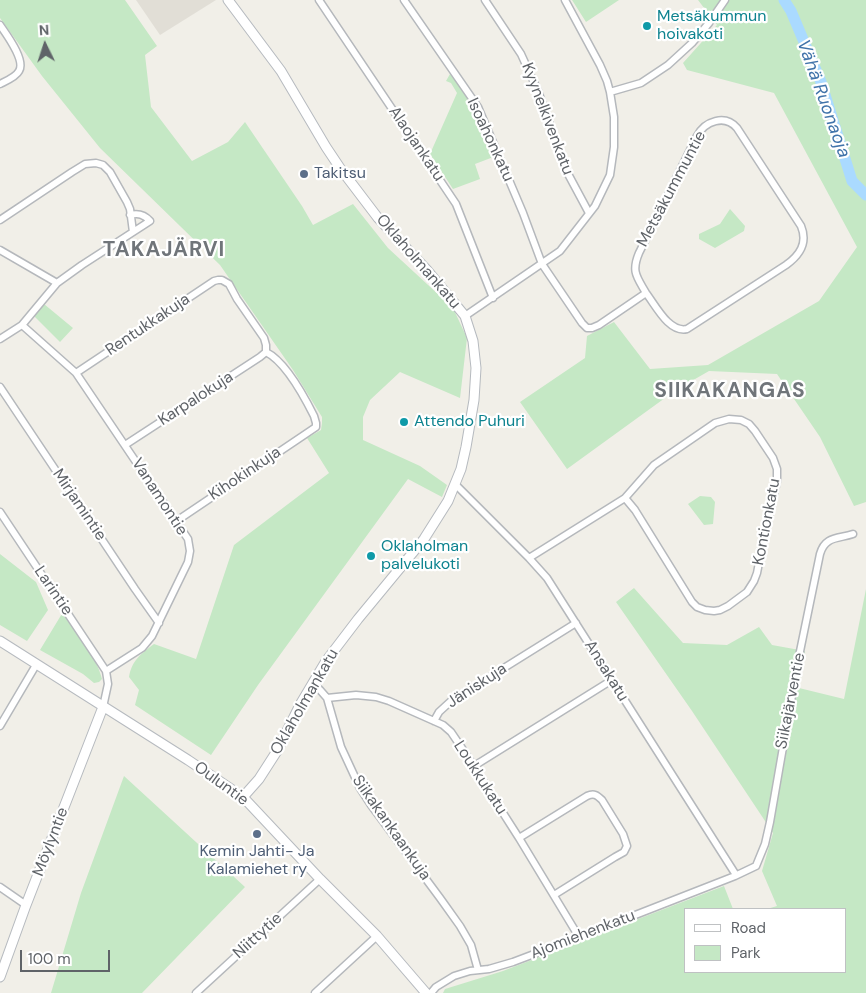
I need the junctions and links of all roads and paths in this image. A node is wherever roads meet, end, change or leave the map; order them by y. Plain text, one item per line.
1 (228, 0) edge
2 (318, 0) edge
3 (404, 0) edge
4 (486, 0) edge
5 (565, 0) edge
6 (725, 0) edge
7 (0, 25) edge
8 (0, 84) edge
9 (610, 92) junction
10 (589, 214) junction
11 (130, 215) junction
12 (0, 220) edge
13 (133, 232) junction
14 (0, 250) edge
15 (542, 264) junction
16 (57, 283) junction
17 (646, 294) junction
18 (493, 298) junction
19 (465, 316) junction
20 (22, 324) junction
21 (0, 339) edge
22 (266, 352) junction
23 (76, 373) junction
24 (0, 387) edge
25 (126, 445) junction
26 (455, 484) junction
27 (625, 498) junction
28 (1, 515) edge
29 (175, 522) junction
30 (853, 534) dead end
31 (529, 558) junction
32 (159, 623) junction
33 (576, 623) junction
34 (0, 641) edge
35 (36, 665) junction
36 (106, 671) junction
37 (612, 680) junction
38 (312, 683) junction
39 (327, 698) junction
40 (103, 707) junction
41 (434, 721) junction
42 (0, 726) edge
43 (474, 766) junction
44 (243, 797) junction
45 (520, 838) junction
46 (736, 875) junction
47 (320, 879) junction
48 (0, 887) edge
49 (554, 895) junction
50 (26, 905) junction
51 (377, 936) junction
52 (579, 937) junction
53 (478, 970) junction
54 (0, 977) edge
55 (196, 993) edge
56 (315, 993) edge
57 (426, 993) edge
58 (432, 993) edge

1 - 19 street, Oklaholmankatu
2 - 18 street, Alaojankatu
3 - 15 street, Isoahonkatu
4 - 10 street, Kyynelkivenkatu
5 - 9 street
6 - 9 street
7 - 8 street
9 - 10 street
10 - 15 street
11 - 12 street
11 - 13 street
11 - 13 street
13 - 16 street
14 - 16 street
15 - 17 street
15 - 18 street
16 - 20 street
17 - 17 street, Metsäkummuntie
18 - 19 street
19 - 26 street, Oklaholmankatu
20 - 21 street
20 - 23 street, Vanamontie
22 - 23 street, Rentukkakuja
22 - 25 street, Karpalokuja
22 - 29 street, Kihokinkuja
23 - 25 street, Vanamontie
24 - 32 street, Mirjamintie
25 - 29 street, Vanamontie
26 - 31 street, Ansakatu
26 - 38 street, Oklaholmankatu
27 - 27 street, Kontionkatu
27 - 31 street, Kontionkatu
28 - 36 street, Larintie
29 - 32 street, Vanamontie
30 - 46 street, Siikajärventie
31 - 33 street, Ansakatu
32 - 36 street, Vanamontie
33 - 37 street, Ansakatu
33 - 41 street, Jäniskuja
34 - 35 street, Ouluntie
35 - 40 street, Ouluntie
35 - 42 street
36 - 40 street
37 - 43 street
37 - 46 street, Ansakatu
38 - 39 street
38 - 44 street, Oklaholmankatu
39 - 41 street, Loukkukatu
39 - 53 street, Siikakankaankuja
40 - 44 street, Ouluntie
40 - 50 street, Möylyntie
41 - 43 street, Loukkukatu
43 - 45 street, Loukkukatu
44 - 47 street, Ouluntie
45 - 49 street, Loukkukatu
45 - 49 street
46 - 52 street, Ajomiehenkatu
47 - 51 street, Ouluntie
47 - 55 street, Niittytie
48 - 50 street
49 - 52 street, Loukkukatu
50 - 54 street, Möylyntie
51 - 56 street
51 - 57 street, Ouluntie
52 - 53 street, Ajomiehenkatu
53 - 58 street, Ajomiehenkatu

